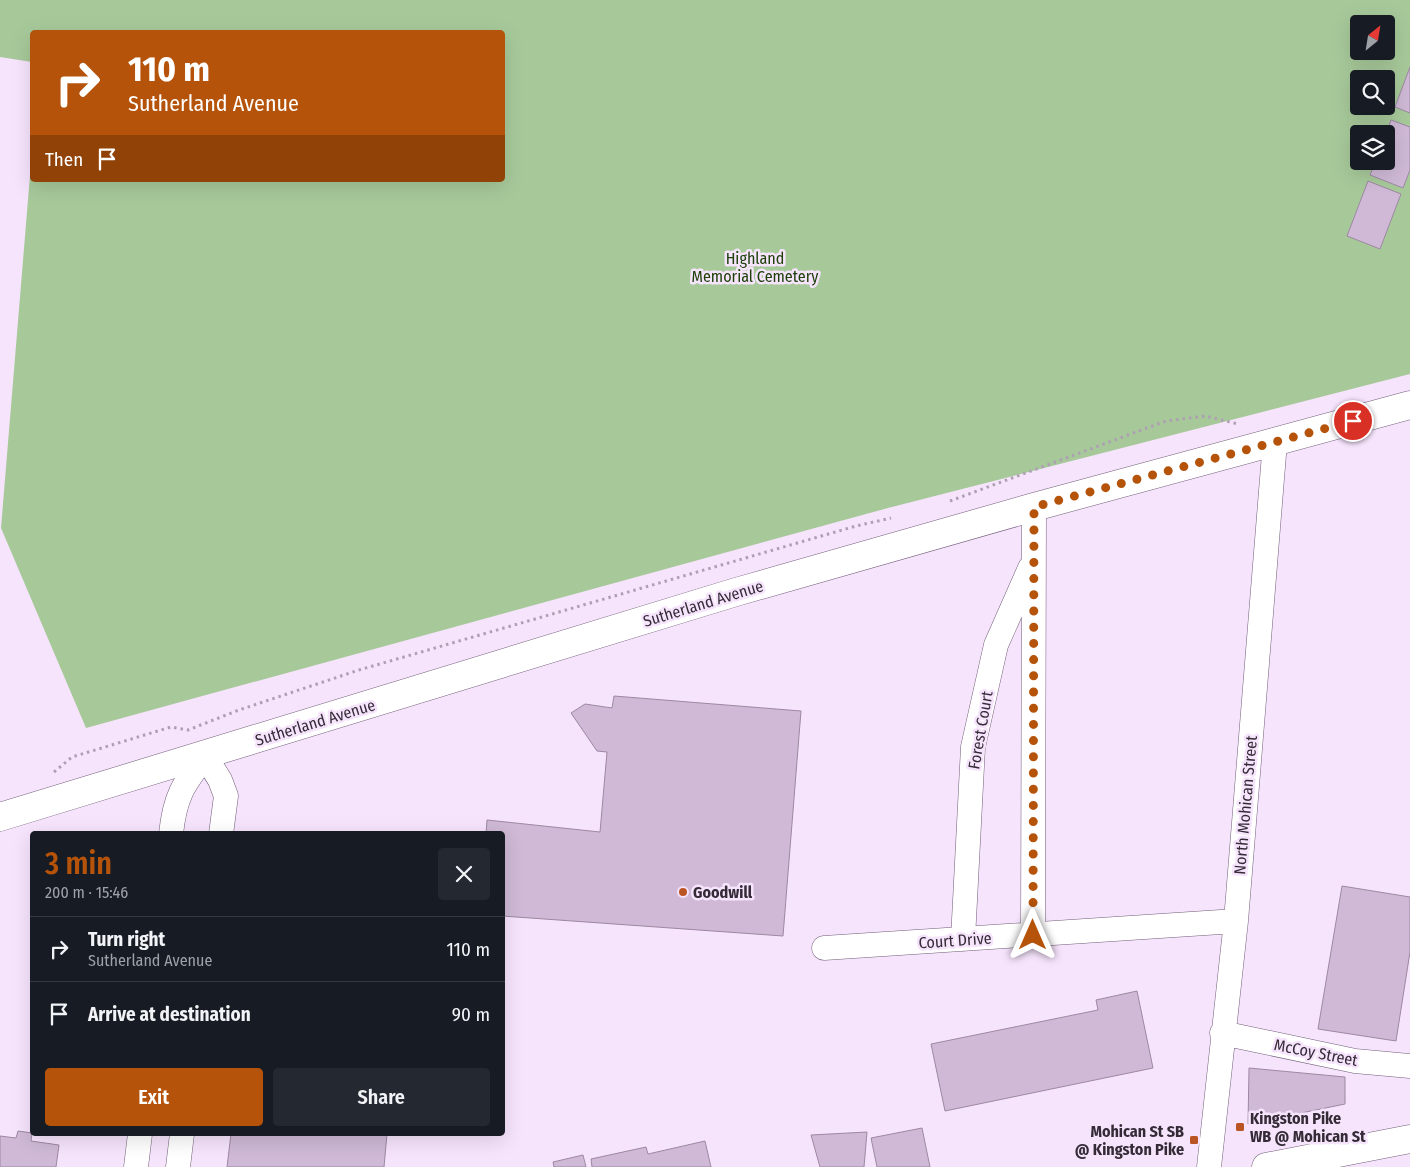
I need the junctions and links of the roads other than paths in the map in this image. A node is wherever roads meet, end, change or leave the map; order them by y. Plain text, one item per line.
1 (1410, 405) edge
2 (1275, 442) junction
3 (1034, 507) junction
4 (1034, 559) junction
5 (205, 756) junction
6 (0, 817) edge
7 (171, 831) edge
8 (221, 831) edge
9 (1236, 921) junction
10 (1033, 935) junction
11 (962, 939) junction
12 (824, 948) dead end
13 (1222, 1033) junction
14 (1410, 1066) edge
15 (140, 1136) edge
16 (182, 1136) edge
17 (1410, 1139) edge
18 (136, 1167) edge
19 (178, 1167) edge
20 (1209, 1167) edge
21 (1266, 1167) edge

1 - 2 street, Sutherland Avenue
2 - 3 street, Sutherland Avenue
2 - 9 street, North Mohican Street
3 - 4 street, Forest Court
3 - 5 street, Sutherland Avenue
4 - 10 street, Forest Court
4 - 11 street, Forest Court
5 - 6 street, Sutherland Avenue
5 - 7 street
5 - 8 street
9 - 10 street, Court Drive
9 - 13 street, North Mohican Street
10 - 11 street, Court Drive
11 - 12 street, Court Drive
13 - 14 street, McCoy Street
13 - 20 street, North Mohican Street
15 - 18 street
16 - 19 street
17 - 21 street

